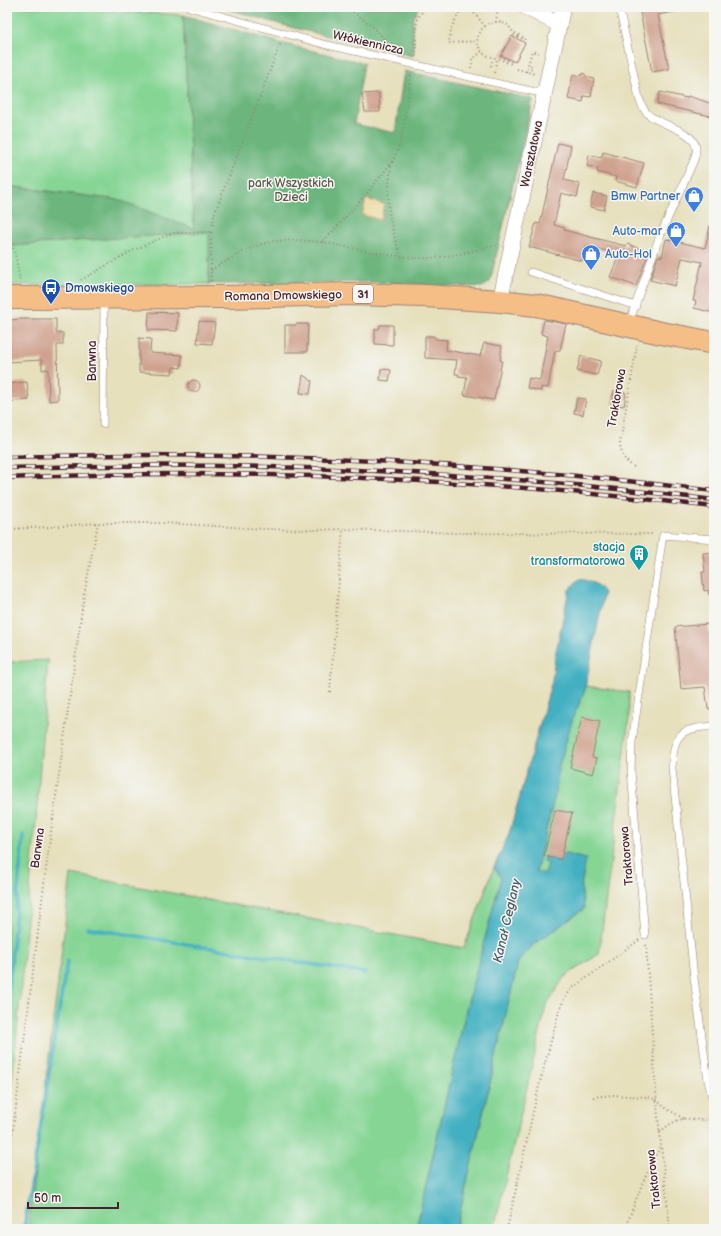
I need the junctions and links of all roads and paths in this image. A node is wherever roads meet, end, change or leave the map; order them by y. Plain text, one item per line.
1 (189, 7) edge
2 (347, 7) edge
3 (429, 7) edge
4 (451, 7) edge
5 (464, 7) edge
6 (469, 7) edge
7 (496, 7) edge
8 (525, 7) edge
9 (563, 7) edge
10 (619, 7) edge
11 (460, 12) junction
12 (496, 22) junction
13 (560, 25) junction
14 (485, 26) junction
15 (284, 33) junction
16 (512, 34) dead end
17 (477, 41) junction
18 (416, 43) dead end
19 (482, 51) junction
20 (500, 56) dead end
21 (542, 57) dead end
22 (493, 58) junction
23 (497, 58) junction
24 (393, 61) junction
25 (491, 66) dead end
26 (517, 69) dead end
27 (411, 72) dead end
28 (526, 72) junction
29 (537, 75) dead end
30 (470, 76) junction
31 (492, 82) junction
32 (545, 94) junction
33 (392, 162) junction
34 (7, 229) edge
35 (212, 232) junction
36 (322, 242) junction
37 (503, 244) dead end
38 (400, 256) junction
39 (211, 270) junction
40 (531, 272) dead end
41 (80, 281) dead end
42 (211, 282) dead end
43 (14, 293) edge
44 (104, 297) junction
45 (500, 301) junction
46 (635, 320) junction
47 (714, 343) edge
48 (103, 424) dead end
49 (634, 467) dead end
50 (98, 523) junction
51 (7, 529) edge
52 (343, 529) junction
53 (662, 535) junction
54 (714, 539) edge
55 (330, 692) dead end
56 (714, 726) edge
57 (645, 935) junction
58 (593, 1097) dead end
59 (657, 1100) junction
60 (714, 1104) edge
61 (714, 1118) edge
62 (684, 1119) junction
63 (660, 1132) junction
64 (662, 1145) junction
65 (7, 1177) edge
66 (507, 1229) edge
67 (624, 1229) edge
68 (670, 1229) edge

1 - 15 lane, Włókiennicza
2 - 24 path
3 - 18 path
4 - 11 path
5 - 11 path
6 - 14 path
7 - 12 path
8 - 13 street
9 - 13 street, Warsztatowa
10 - 46 lane
11 - 17 path
12 - 14 path
12 - 16 path
13 - 32 street, Warsztatowa
14 - 17 path
15 - 24 lane, Włókiennicza
15 - 35 path
17 - 19 path
19 - 22 path
19 - 30 path
20 - 23 path
21 - 28 path
22 - 23 path
22 - 25 path
23 - 31 path
24 - 30 lane, Włókiennicza
26 - 28 path
27 - 33 path
28 - 29 path
30 - 31 lane, Włókiennicza
31 - 32 lane, Włókiennicza
32 - 45 street, Warsztatowa
33 - 36 path
33 - 38 path
34 - 43 path
35 - 39 path
35 - 41 path
36 - 38 path
36 - 39 path
37 - 38 path
39 - 42 path
40 - 46 lane
43 - 44 main road, Romana Dmowskiego / 31
44 - 45 main road, Romana Dmowskiego / 31
44 - 48 lane, Barwna
45 - 46 main road, Romana Dmowskiego / 31
46 - 47 main road, Romana Dmowskiego / 31
46 - 49 path, Traktorowa
50 - 51 path
50 - 52 path
50 - 65 path, Barwna
52 - 53 path
52 - 55 path
53 - 54 lane
53 - 57 lane, Traktorowa
56 - 60 lane
57 - 59 path, Traktorowa
57 - 66 path
58 - 59 path
59 - 62 path
59 - 63 path, Traktorowa
61 - 62 path
62 - 63 path
63 - 64 path, Traktorowa
64 - 67 path
64 - 68 path, Traktorowa

